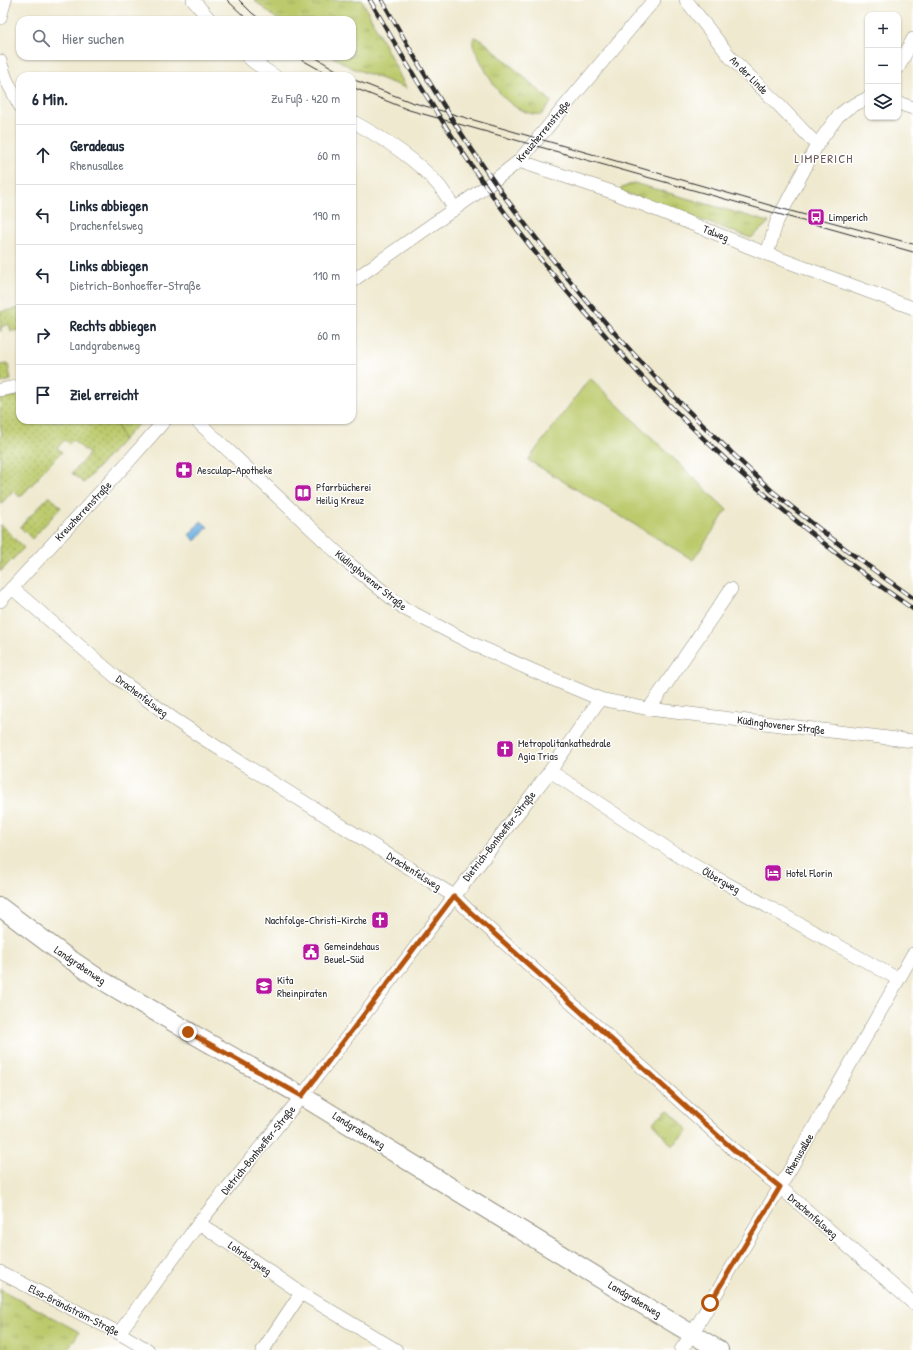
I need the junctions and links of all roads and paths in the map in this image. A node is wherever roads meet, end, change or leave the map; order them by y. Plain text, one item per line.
1 (5, 0) edge
2 (192, 0) edge
3 (654, 0) edge
4 (686, 0) edge
5 (206, 16) edge
6 (0, 18) edge
7 (913, 38) edge
8 (0, 60) edge
9 (252, 60) edge
10 (901, 62) edge
11 (268, 72) edge
12 (3, 83) edge
13 (865, 100) edge
14 (16, 101) edge
15 (901, 104) edge
16 (913, 108) edge
17 (356, 123) edge
18 (817, 145) junction
19 (519, 161) junction
20 (455, 209) junction
21 (767, 254) junction
22 (356, 278) edge
23 (913, 308) edge
24 (16, 387) edge
25 (0, 390) edge
26 (161, 424) edge
27 (200, 424) edge
28 (12, 588) junction
29 (731, 589) dead end
30 (0, 601) edge
31 (600, 699) junction
32 (649, 709) junction
33 (913, 741) edge
34 (550, 771) junction
35 (454, 896) junction
36 (0, 907) edge
37 (913, 954) edge
38 (898, 979) junction
39 (302, 1096) junction
40 (780, 1187) junction
41 (199, 1223) junction
42 (0, 1272) edge
43 (301, 1294) junction
44 (913, 1303) edge
45 (119, 1333) junction
46 (692, 1334) junction
47 (148, 1350) edge
48 (262, 1350) edge
49 (396, 1350) edge
50 (681, 1350) edge
51 (719, 1350) edge

1 - 6 street
2 - 5 street
3 - 19 street, Kreuzherrenstraße
4 - 18 street, An der Linde
7 - 10 street
8 - 12 street
9 - 11 street
12 - 14 street
13 - 18 street
15 - 16 street
17 - 20 street
18 - 21 street
19 - 20 street, Kreuzherrenstraße
19 - 21 street, Talweg
20 - 22 street, Kreuzherrenstraße
21 - 23 street, Talweg
24 - 25 street
26 - 28 street, Kreuzherrenstraße
27 - 31 street, Küdinghovener Straße
28 - 30 street, Kreuzherrenstraße
28 - 35 street, Drachenfelsweg
29 - 32 street
31 - 32 street, Küdinghovener Straße
31 - 34 street, Dietrich-Bonhoeffer-Straße
32 - 33 street, Küdinghovener Straße
34 - 35 street, Dietrich-Bonhoeffer-Straße
34 - 38 street, Ölbergweg
35 - 39 street, Dietrich-Bonhoeffer-Straße
35 - 40 street, Drachenfelsweg
36 - 39 street, Landgrabenweg
37 - 38 street, Rhenusallee
38 - 40 street, Rhenusallee
39 - 41 street, Dietrich-Bonhoeffer-Straße
39 - 46 street, Landgrabenweg
40 - 44 street, Drachenfelsweg
40 - 46 street, Rhenusallee
41 - 43 street, Lohrbergweg
41 - 45 street, Dietrich-Bonhoeffer-Straße
42 - 45 street, Elsa-Brändström-Straße
43 - 48 street
43 - 49 street, Lohrbergweg
45 - 47 street, Elsa-Brändström-Straße
46 - 50 street, Rhenusallee
46 - 51 street, Landgrabenweg

